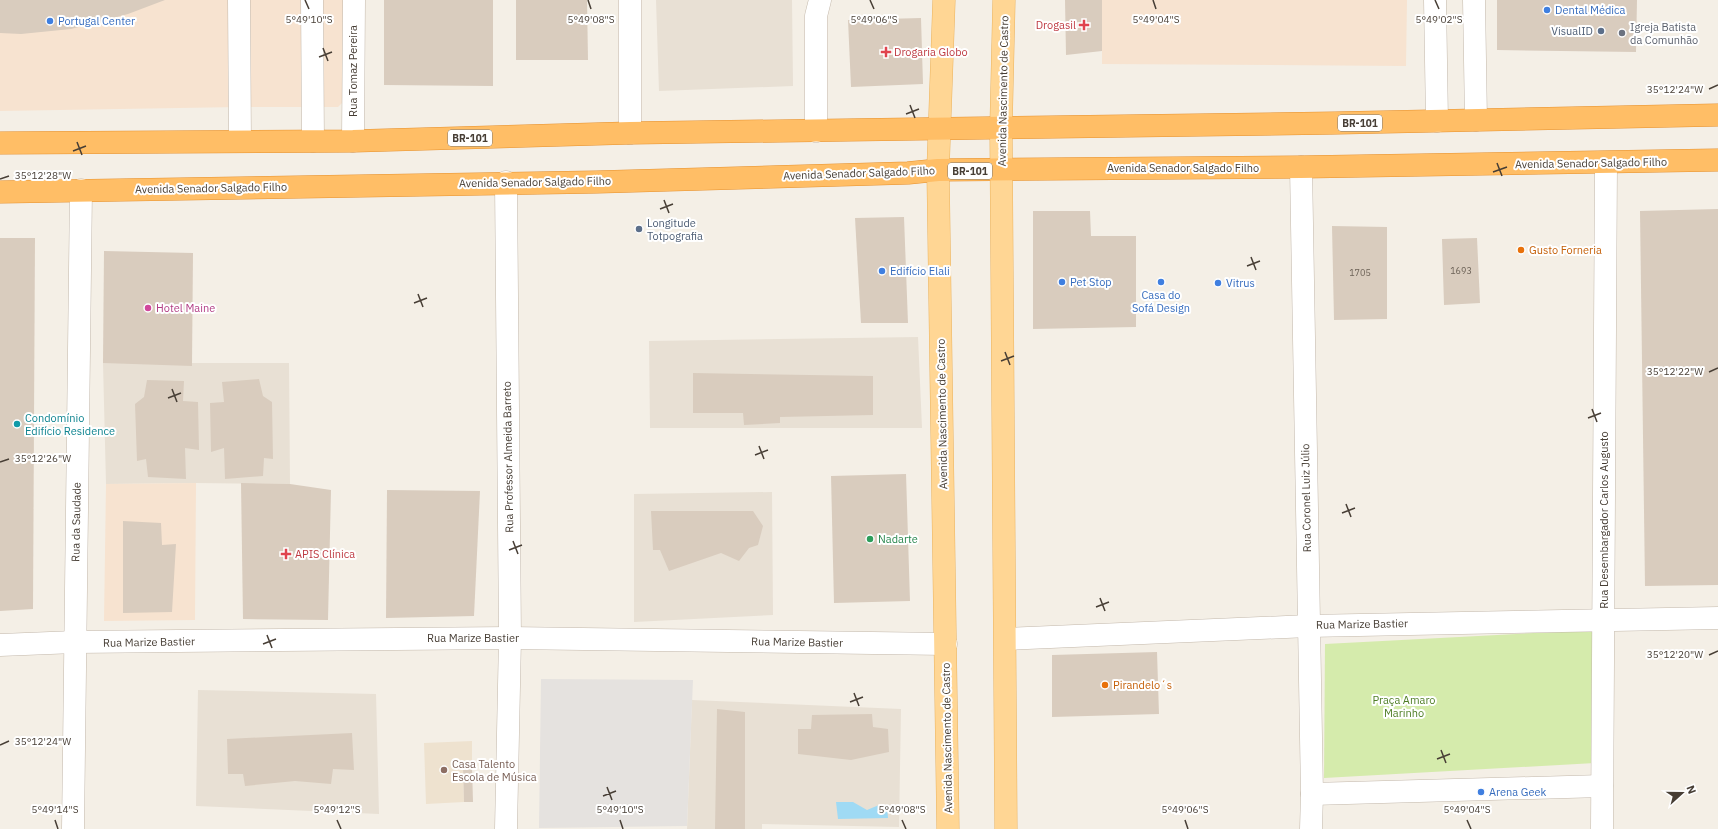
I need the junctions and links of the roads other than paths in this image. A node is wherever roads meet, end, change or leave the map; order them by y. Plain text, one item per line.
1 (239, 0) edge
2 (312, 0) edge
3 (354, 0) edge
4 (630, 0) edge
5 (820, 0) edge
6 (944, 0) edge
7 (1004, 0) edge
8 (1435, 0) edge
9 (1474, 0) edge
10 (1718, 115) edge
11 (1476, 120) junction
12 (1437, 121) junction
13 (1001, 128) junction
14 (940, 129) junction
15 (816, 131) junction
16 (630, 133) junction
17 (240, 141) junction
18 (313, 141) junction
19 (353, 141) junction
20 (0, 143) edge
21 (1718, 160) edge
22 (1606, 163) junction
23 (1301, 167) junction
24 (938, 170) junction
25 (1002, 171) junction
26 (506, 182) junction
27 (81, 190) junction
28 (0, 192) edge
29 (1718, 618) edge
30 (1603, 619) junction
31 (1308, 626) junction
32 (510, 638) junction
33 (1006, 639) junction
34 (75, 642) junction
35 (946, 644) junction
36 (0, 645) edge
37 (1602, 786) junction
38 (1312, 794) junction
39 (73, 829) edge
40 (506, 829) edge
41 (948, 829) edge
42 (1006, 829) edge
43 (1311, 829) edge
44 (1602, 829) edge

1 - 17 street
2 - 18 street
3 - 19 street, Rua Tomaz Pereira
4 - 16 street
5 - 15 street
6 - 14 main road, Avenida Nascimento de Castro
7 - 13 main road, Avenida Nascimento de Castro
8 - 12 street
9 - 11 street
10 - 11 highway, BR-101
11 - 12 highway, BR-101
12 - 13 highway, BR-101
13 - 14 highway, BR-101
13 - 25 main road, Avenida Nascimento de Castro
14 - 15 highway, BR-101
14 - 24 main road, Avenida Nascimento de Castro
15 - 16 highway, BR-101
16 - 19 highway, BR-101
17 - 18 highway, BR-101
17 - 20 highway, BR-101
18 - 19 highway, BR-101
21 - 22 highway, Avenida Senador Salgado Filho / BR-101
22 - 23 highway, Avenida Senador Salgado Filho / BR-101
22 - 30 street, Rua Desembargador Carlos Augusto
23 - 25 highway, Avenida Senador Salgado Filho / BR-101
23 - 31 street, Rua Coronel Luiz Júlio
24 - 25 highway, Avenida Senador Salgado Filho / BR-101
24 - 26 highway, Avenida Senador Salgado Filho / BR-101
24 - 35 main road, Avenida Nascimento de Castro
25 - 33 main road, Avenida Nascimento de Castro
26 - 27 highway, Avenida Senador Salgado Filho / BR-101
26 - 32 street, Rua Professor Almeida Barreto
27 - 28 highway, Avenida Senador Salgado Filho / BR-101
27 - 34 street, Rua da Saudade
29 - 30 street, Rua Marize Bastier
30 - 31 street, Rua Marize Bastier
30 - 37 street, Rua Desembargador Carlos Augusto
31 - 33 street, Rua Marize Bastier
31 - 38 street, Rua Coronel Luiz Júlio
32 - 34 street, Rua Marize Bastier
32 - 35 street, Rua Marize Bastier
32 - 40 street, Rua Professor Almeida Barreto
33 - 42 main road, Avenida Nascimento de Castro
34 - 36 street, Rua Marize Bastier
34 - 39 street, Rua da Saudade
35 - 41 main road, Avenida Nascimento de Castro
37 - 38 street
37 - 44 street, Rua Desembargador Carlos Augusto
38 - 43 street, Rua Coronel Luiz Júlio

